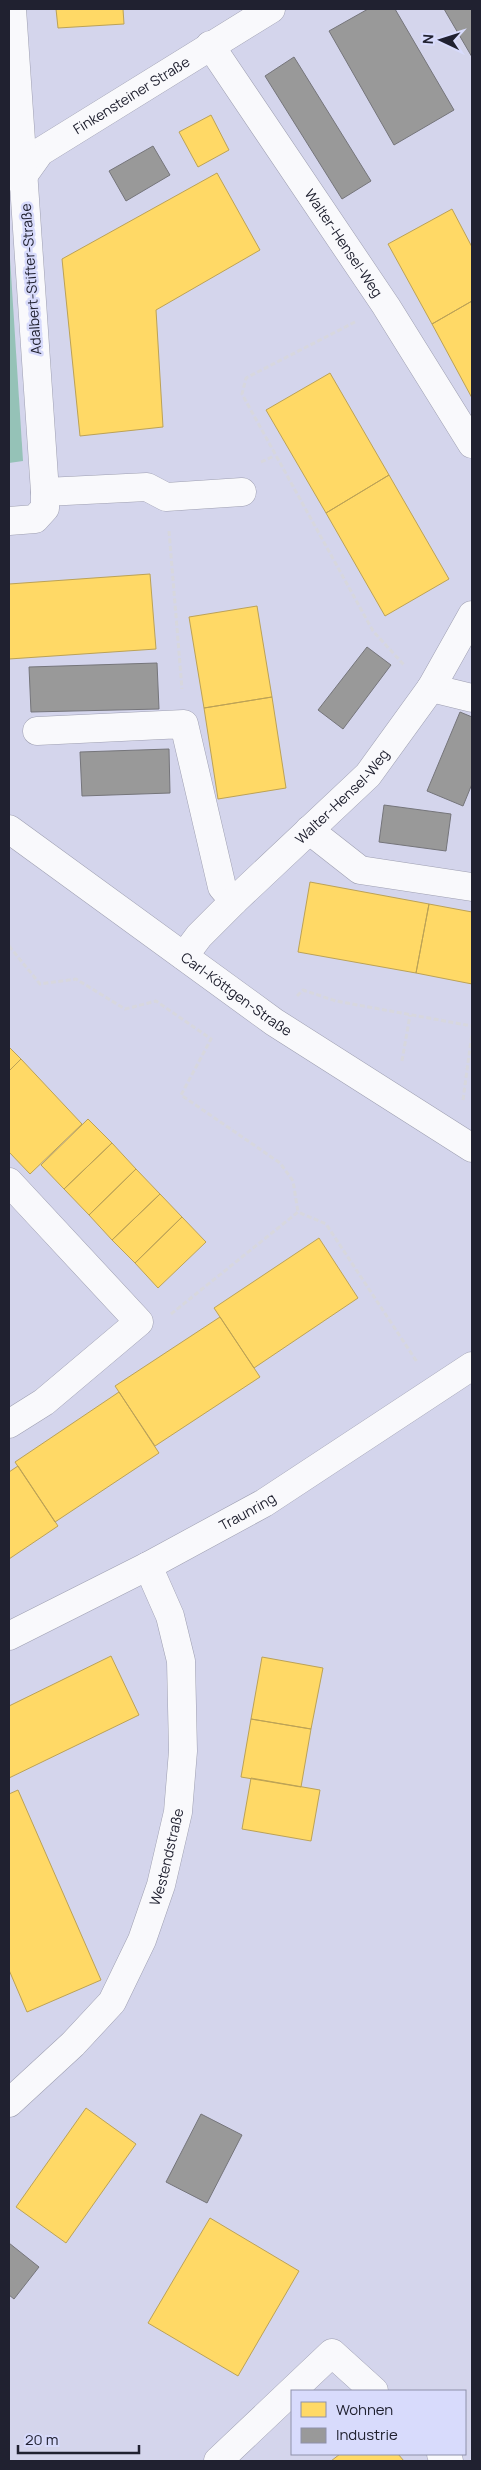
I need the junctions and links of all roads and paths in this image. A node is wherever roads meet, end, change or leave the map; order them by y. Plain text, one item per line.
1 (12, 9) edge
2 (270, 9) edge
3 (210, 45) junction
4 (24, 175) junction
5 (9, 198) edge
6 (386, 306) junction
7 (472, 444) edge
8 (45, 492) junction
9 (242, 492) dead end
10 (166, 497) junction
11 (9, 521) edge
12 (472, 615) edge
13 (431, 688) junction
14 (472, 698) edge
15 (184, 724) junction
16 (37, 731) dead end
17 (9, 829) edge
18 (309, 830) junction
19 (472, 887) edge
20 (234, 901) junction
21 (9, 946) edge
22 (184, 956) junction
23 (410, 1015) junction
24 (274, 1022) junction
25 (472, 1026) edge
26 (472, 1033) edge
27 (396, 1100) junction
28 (465, 1143) edge
29 (9, 1182) edge
30 (298, 1212) junction
31 (139, 1322) junction
32 (472, 1366) edge
33 (436, 1390) junction
34 (9, 1424) edge
35 (148, 1566) junction
36 (9, 1636) edge
37 (9, 2103) edge
38 (292, 2390) edge
39 (373, 2390) edge
40 (291, 2391) edge
41 (218, 2461) edge

1 - 4 street, Adalbert-Stifter-Straße
2 - 3 street, Finkensteiner Straße
3 - 4 street, Finkensteiner Straße
3 - 6 street, Walter-Hensel-Weg
4 - 5 street, Finkensteiner Straße
4 - 8 street, Adalbert-Stifter-Straße
6 - 7 street, Walter-Hensel-Weg
6 - 13 path
8 - 10 street
8 - 11 street, Adalbert-Stifter-Straße
9 - 10 street
10 - 15 path
12 - 13 street, Walter-Hensel-Weg
13 - 14 street
13 - 18 street, Walter-Hensel-Weg
15 - 16 street
15 - 20 street
17 - 22 street, Carl-Köttgen-Straße
18 - 19 street
18 - 20 street, Walter-Hensel-Weg
20 - 22 street, Walter-Hensel-Weg
21 - 30 path
22 - 24 street, Carl-Köttgen-Straße
23 - 24 path
23 - 25 path
23 - 27 path
24 - 27 street, Carl-Köttgen-Straße
26 - 28 path
27 - 28 street, Carl-Köttgen-Straße
29 - 31 street
30 - 31 path
30 - 33 path
31 - 34 street
32 - 33 street, Traunring
33 - 35 street, Traunring
35 - 36 street, Traunring
35 - 37 street, Westendstraße
38 - 39 street
40 - 41 street

